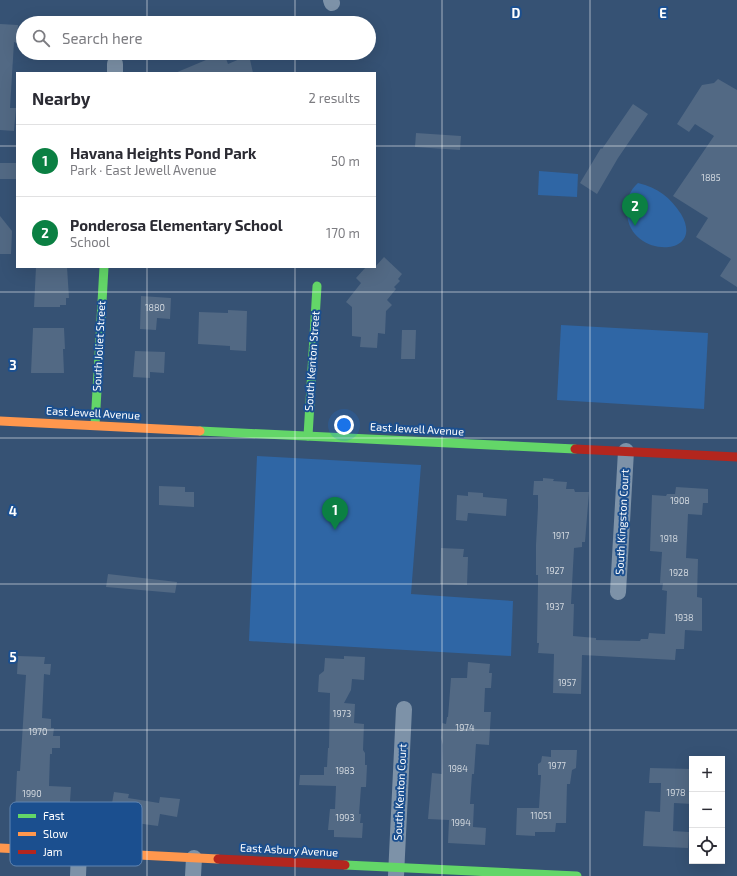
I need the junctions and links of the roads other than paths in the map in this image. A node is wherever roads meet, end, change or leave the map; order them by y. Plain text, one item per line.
1 (104, 268) edge
2 (317, 286) dead end
3 (0, 421) edge
4 (95, 425) junction
5 (308, 436) junction
6 (626, 451) junction
7 (737, 457) edge
8 (618, 592) dead end
9 (404, 709) dead end
10 (0, 848) edge
11 (10, 849) edge
12 (142, 855) edge
13 (194, 858) junction
14 (78, 866) edge
15 (396, 872) edge
16 (78, 876) edge
17 (193, 876) edge
18 (578, 876) edge

1 - 4 street, South Joliet Street
2 - 5 street, South Kenton Street
3 - 4 street, East Jewell Avenue
4 - 5 street, East Jewell Avenue
5 - 6 street, East Jewell Avenue
6 - 7 street, East Jewell Avenue
6 - 8 street, South Kingston Court
9 - 15 street, South Kenton Court
10 - 11 street, East Asbury Avenue
12 - 13 street, East Asbury Avenue
13 - 15 street, East Asbury Avenue
13 - 17 street
14 - 16 street
15 - 18 street, East Asbury Avenue

